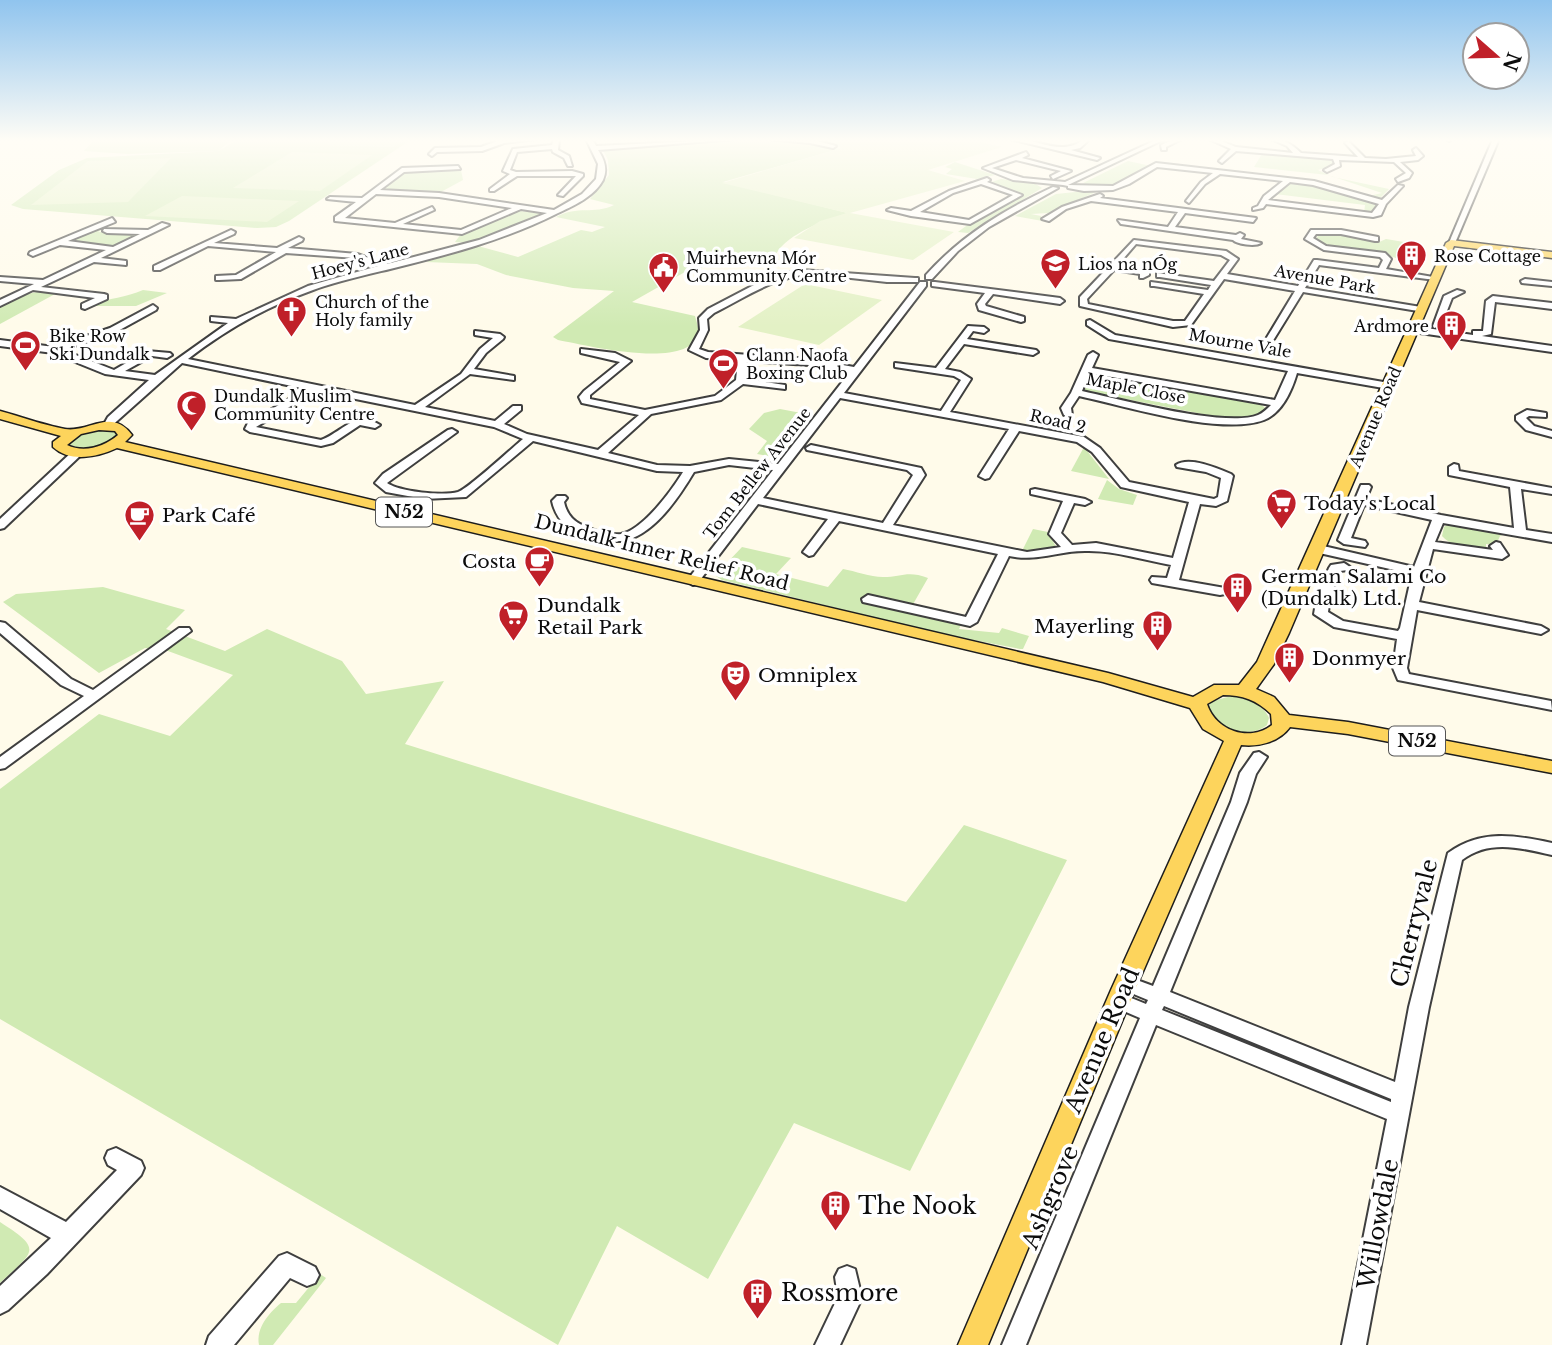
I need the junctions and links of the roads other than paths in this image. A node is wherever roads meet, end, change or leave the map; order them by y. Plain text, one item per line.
1 (360, 202) edge
2 (484, 202) edge
3 (573, 202) edge
4 (933, 202) edge
5 (1008, 202) edge
6 (1025, 202) edge
7 (1085, 202) edge
8 (1112, 202) edge
9 (1263, 202) joint
10 (1375, 202) edge
11 (1469, 202) edge
12 (1383, 204) joint
13 (519, 207) junction
14 (432, 209) dead end
15 (891, 210) dead end
16 (1183, 211) junction
17 (555, 212) junction
18 (911, 214) junction
19 (1036, 214) dead end
20 (1254, 214) junction
21 (111, 220) dead end
22 (1121, 222) dead end
23 (397, 224) junction
24 (165, 225) dead end
25 (1170, 229) junction
26 (107, 230) dead end
27 (231, 232) dead end
28 (149, 233) junction
29 (299, 239) dead end
30 (1237, 239) junction
31 (1375, 239) dead end
32 (59, 243) junction
33 (1257, 243) dead end
34 (1451, 243) junction
35 (211, 244) junction
36 (365, 244) dead end
37 (112, 248) junction
38 (283, 250) junction
39 (33, 254) dead end
40 (348, 255) junction
41 (1552, 255) edge
42 (91, 259) junction
43 (123, 262) dead end
44 (388, 267) junction
45 (1112, 267) junction
46 (157, 268) dead end
47 (1382, 270) junction
48 (1160, 275) dead end
49 (1104, 276) junction
50 (1223, 276) junction
51 (219, 278) dead end
52 (1435, 278) junction
53 (0, 279) edge
54 (312, 280) dead end
55 (1530, 280) dead end
56 (926, 281) junction
57 (43, 282) junction
58 (326, 283) junction
59 (1178, 283) junction
60 (1154, 284) dead end
61 (1217, 284) junction
62 (1552, 284) edge
63 (31, 288) junction
64 (1301, 289) junction
65 (991, 292) junction
66 (1460, 292) dead end
67 (1211, 293) junction
68 (1429, 293) junction
69 (270, 295) dead end
70 (1448, 296) junction
71 (284, 298) junction
72 (1060, 301) dead end
73 (0, 303) edge
74 (85, 306) dead end
75 (1552, 306) edge
76 (153, 308) dead end
77 (1421, 310) junction
78 (1021, 318) dead end
79 (214, 319) dead end
80 (239, 322) junction
81 (1090, 323) dead end
82 (1413, 329) junction
83 (1436, 329) junction
84 (984, 330) dead end
85 (478, 333) dead end
86 (1476, 333) dead end
87 (1270, 339) dead end
88 (962, 341) junction
89 (0, 343) edge
90 (1552, 349) edge
91 (55, 350) junction
92 (584, 351) dead end
93 (1032, 352) dead end
94 (167, 355) dead end
95 (1093, 355) dead end
96 (743, 358) junction
97 (181, 360) junction
98 (898, 365) dead end
99 (1294, 368) junction
100 (857, 370) junction
101 (1086, 370) junction
102 (470, 371) junction
103 (939, 371) junction
104 (115, 373) junction
105 (510, 378) dead end
106 (155, 379) junction
107 (741, 381) junction
108 (1389, 386) junction
109 (315, 387) junction
110 (782, 387) dead end
111 (1076, 393) junction
112 (838, 395) junction
113 (1277, 403) junction
114 (417, 408) junction
115 (517, 408) dead end
116 (1068, 413) dead end
117 (646, 414) junction
118 (0, 415) edge
119 (943, 415) junction
120 (1542, 415) dead end
121 (376, 425) dead end
122 (497, 425) junction
123 (108, 426) junction
124 (1016, 427) junction
125 (452, 432) dead end
126 (69, 434) junction
127 (1552, 434) edge
128 (532, 437) junction
129 (116, 444) junction
130 (811, 448) dead end
131 (77, 453) junction
132 (601, 453) junction
133 (1181, 465) dead end
134 (1454, 467) dead end
135 (780, 468) junction
136 (690, 469) junction
137 (985, 477) dead end
138 (1515, 485) junction
139 (1365, 487) dead end
140 (1552, 491) edge
141 (1035, 492) dead end
142 (561, 498) dead end
143 (1070, 499) junction
144 (755, 500) junction
145 (1195, 501) junction
146 (1360, 501) junction
147 (1085, 502) dead end
148 (835, 518) junction
149 (1441, 519) junction
150 (0, 525) edge
151 (885, 528) junction
152 (1520, 532) junction
153 (1552, 538) edge
154 (1361, 544) dead end
155 (1428, 544) junction
156 (1496, 546) dead end
157 (1069, 548) junction
158 (1319, 549) junction
159 (809, 552) dead end
160 (1005, 552) junction
161 (1178, 563) junction
162 (1343, 567) dead end
163 (1419, 572) junction
164 (1156, 579) dead end
165 (693, 581) junction
166 (1172, 583) junction
167 (1220, 591) dead end
168 (868, 599) dead end
169 (1412, 605) junction
170 (0, 626) edge
171 (1541, 630) dead end
172 (184, 631) dead end
173 (1405, 633) junction
174 (1247, 691) junction
175 (95, 696) junction
176 (1198, 704) junction
177 (1551, 706) edge
178 (1282, 720) junction
179 (1235, 737) junction
180 (1259, 757) dead end
181 (0, 764) edge
182 (1552, 767) edge
183 (1552, 849) edge
184 (1122, 992) junction
185 (1156, 1006) junction
186 (1400, 1103) junction
187 (116, 1158) dead end
188 (0, 1197) edge
189 (67, 1235) junction
190 (307, 1275) dead end
191 (847, 1277) dead end
192 (0, 1302) edge
193 (226, 1343) edge
194 (827, 1345) edge
195 (973, 1345) edge
196 (1014, 1345) edge
197 (1354, 1345) edge

1 - 23 street
2 - 13 street
3 - 17 street, Hoey's Lane
4 - 18 street
5 - 18 street
6 - 56 street, Tom Bellew Avenue
7 - 19 street
8 - 16 street
9 - 12 street
9 - 20 street
10 - 12 street
11 - 34 street, Avenue Road
13 - 17 street
13 - 23 street
14 - 23 street
15 - 18 street
16 - 20 street
16 - 25 street
17 - 44 street, Hoey's Lane
20 - 30 street
21 - 32 street
22 - 25 street
24 - 28 street
25 - 30 street
26 - 28 street
27 - 35 street
28 - 37 street
29 - 38 street
30 - 33 street
31 - 47 street
32 - 37 street
32 - 39 street
34 - 41 main road
34 - 52 main road, Avenue Road
35 - 38 street
35 - 46 street
36 - 40 street
37 - 42 street
38 - 40 street
38 - 51 street
40 - 44 street
42 - 43 street
42 - 57 street
44 - 58 street, Hoey's Lane
45 - 49 street
45 - 49 street
45 - 50 street
47 - 52 street, Avenue Park
47 - 64 street, Avenue Park
48 - 59 street
49 - 67 street
50 - 61 street
50 - 64 street, Avenue Park
52 - 68 main road, Avenue Road
53 - 57 street
54 - 58 street
55 - 62 street
56 - 65 street
56 - 96 street
56 - 100 street, Tom Bellew Avenue
57 - 63 street
58 - 71 street, Hoey's Lane
59 - 60 street
59 - 61 street
59 - 67 street
61 - 67 street
63 - 73 street
63 - 74 street
64 - 77 street, Avenue Park
64 - 87 street
65 - 72 street
65 - 78 street
66 - 70 street
68 - 70 street
68 - 77 main road, Avenue Road
69 - 71 street
70 - 83 street
71 - 80 street, Hoey's Lane
75 - 86 street
76 - 91 street
77 - 82 main road, Avenue Road
79 - 80 street
80 - 97 street, Hoey's Lane
81 - 99 street, Mourne Vale
82 - 83 street
82 - 108 main road, Avenue Road
83 - 90 street
84 - 88 street
85 - 102 street
88 - 93 street
88 - 103 street
89 - 91 street
91 - 104 street
92 - 117 street
94 - 104 street
95 - 101 street
96 - 100 street
96 - 107 street
97 - 106 street, Hoey's Lane
97 - 109 street
98 - 103 street
99 - 108 street, Mourne Vale
99 - 113 street
100 - 112 street, Tom Bellew Avenue
101 - 111 street, Maple Close
101 - 113 street, Maple Close
102 - 105 street
102 - 114 street
103 - 119 street
104 - 106 street
106 - 123 street, Hoey's Lane
107 - 110 street
107 - 117 street
108 - 158 main road, Avenue Road
109 - 114 street
109 - 121 street
111 - 113 street, Maple Close
111 - 116 street
112 - 119 street, Road 2
112 - 135 street, Tom Bellew Avenue
114 - 122 street
115 - 122 street
117 - 132 street
118 - 126 main road
119 - 124 street, Road 2
120 - 127 street
122 - 128 street
123 - 126 main road
123 - 129 main road
124 - 137 street
124 - 145 street, Road 2
125 - 128 street
126 - 131 main road
128 - 132 street
129 - 131 main road, N52
129 - 165 main road, Dundalk Inner Relief Road / N52
130 - 151 street
131 - 150 street
132 - 136 street
133 - 145 street, Road 2
134 - 138 street
135 - 136 street
135 - 144 street, Tom Bellew Avenue
136 - 142 street
138 - 140 street
138 - 152 street
139 - 146 street
141 - 143 street
143 - 147 street
143 - 157 street
144 - 148 street
144 - 165 street, Tom Bellew Avenue
145 - 161 street
146 - 149 street
146 - 154 street
148 - 151 street
148 - 159 street
149 - 152 street
149 - 155 street
151 - 160 street
152 - 153 street
155 - 156 street
155 - 163 street
157 - 160 street
157 - 161 street
158 - 163 street
158 - 174 main road, Avenue Road
160 - 168 street
161 - 166 street
162 - 173 street
163 - 169 street
164 - 166 street
165 - 176 main road, Dundalk Inner Relief Road / N52
166 - 167 street
169 - 171 street
169 - 173 street
170 - 175 street
172 - 175 street
173 - 177 street
174 - 176 main road
174 - 178 main road
175 - 181 street
176 - 179 main road
178 - 179 main road
178 - 182 main road, N52
179 - 184 main road, Avenue Road
180 - 185 street, Ashgrove
183 - 186 street, Cherryvale
184 - 185 street
184 - 195 main road, Avenue Road
185 - 186 street
185 - 196 street, Ashgrove
186 - 197 street, Willowdale
187 - 189 street
188 - 189 street
189 - 192 street
190 - 193 street
191 - 194 street

